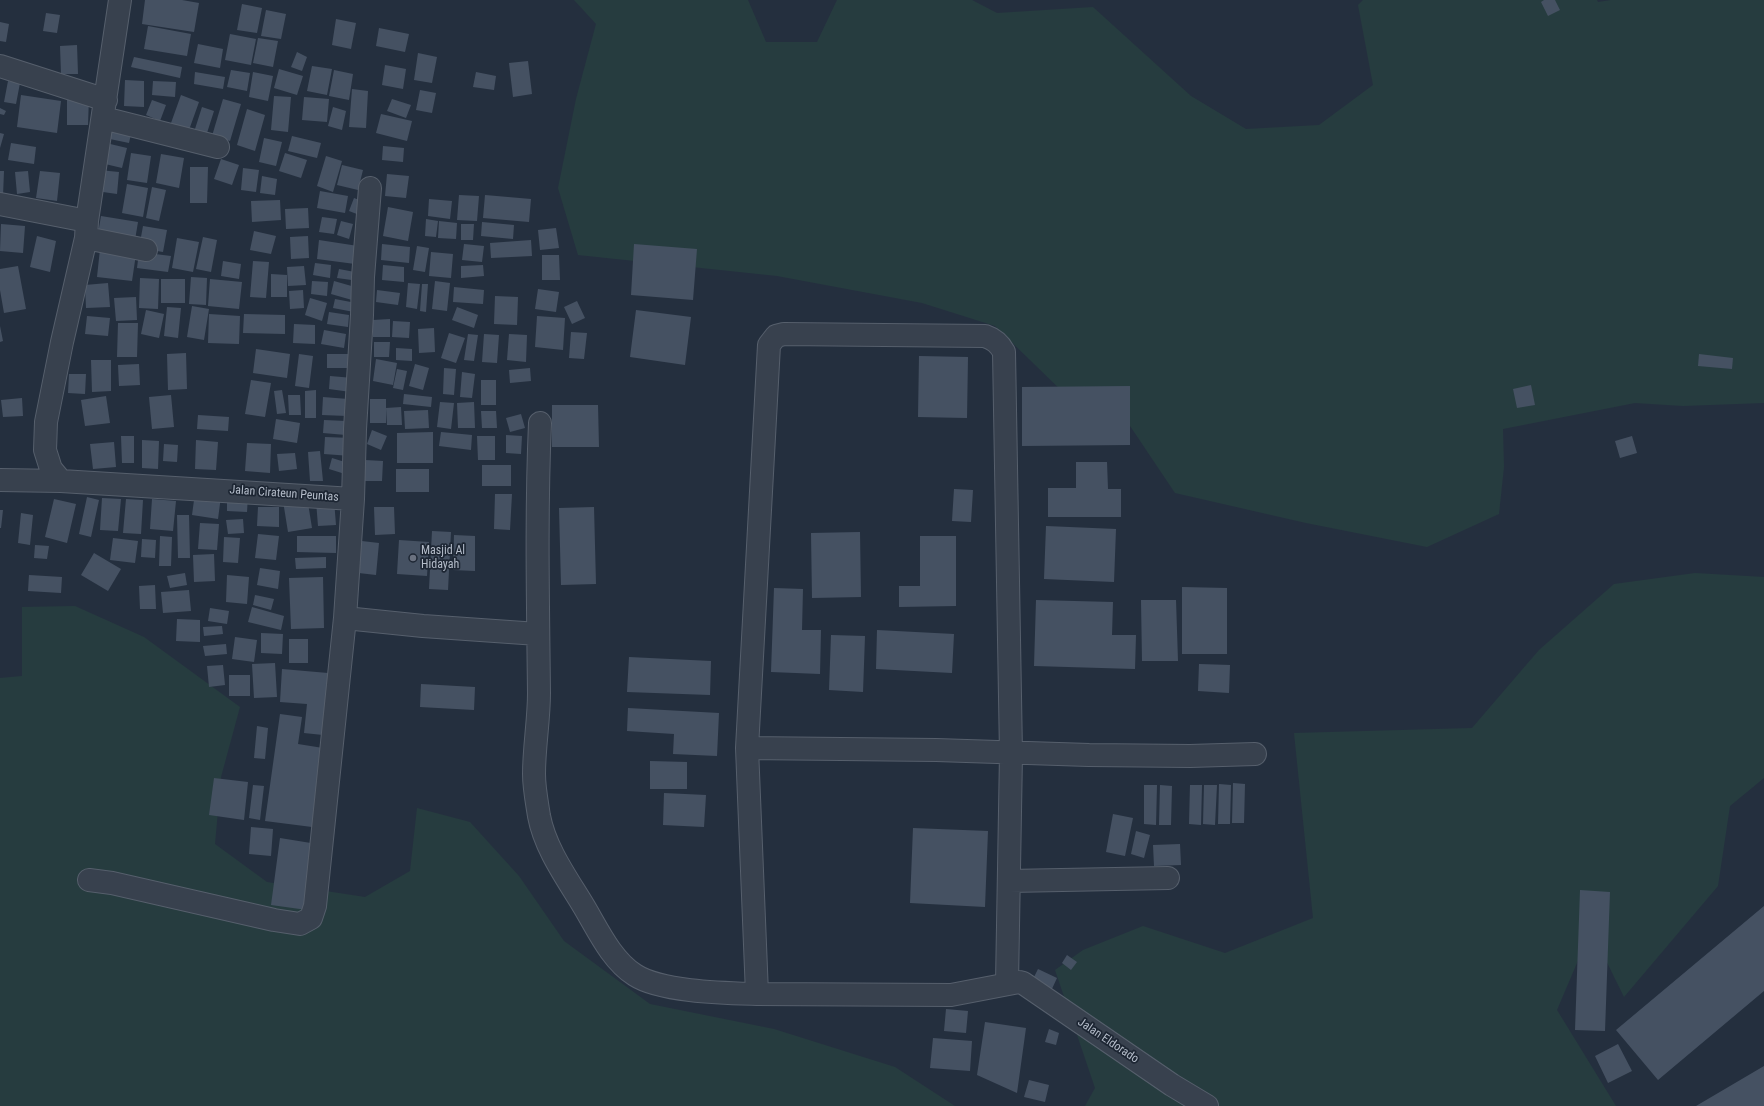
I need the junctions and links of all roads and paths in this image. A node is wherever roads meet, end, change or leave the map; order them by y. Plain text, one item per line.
1 (120, 0) edge
2 (0, 66) edge
3 (104, 109) junction
4 (218, 146) dead end
5 (370, 188) dead end
6 (0, 204) edge
7 (86, 230) junction
8 (146, 250) dead end
9 (540, 423) dead end
10 (0, 480) edge
11 (61, 480) junction
12 (353, 499) junction
13 (345, 618) junction
14 (538, 634) junction
15 (747, 748) junction
16 (1011, 754) junction
17 (1255, 754) dead end
18 (1168, 878) dead end
19 (89, 880) dead end
20 (1009, 881) junction
21 (1007, 983) junction
22 (757, 994) junction
23 (1207, 1106) edge

1 - 3 street
2 - 3 street
3 - 4 street
3 - 7 street
5 - 12 street, Jalan Cirateun Peuntas
6 - 7 street
7 - 8 street
7 - 11 street
9 - 14 street, Jalan Eldorado
10 - 11 street, Jalan Cirateun Peuntas
11 - 12 street, Jalan Cirateun Peuntas
12 - 13 street
13 - 14 street
13 - 19 street
14 - 22 street, Jalan Eldorado
15 - 16 street
15 - 16 street
15 - 22 street
16 - 17 street
16 - 20 street
18 - 20 street
20 - 21 street
21 - 22 street, Jalan Eldorado
21 - 23 street, Jalan Eldorado

